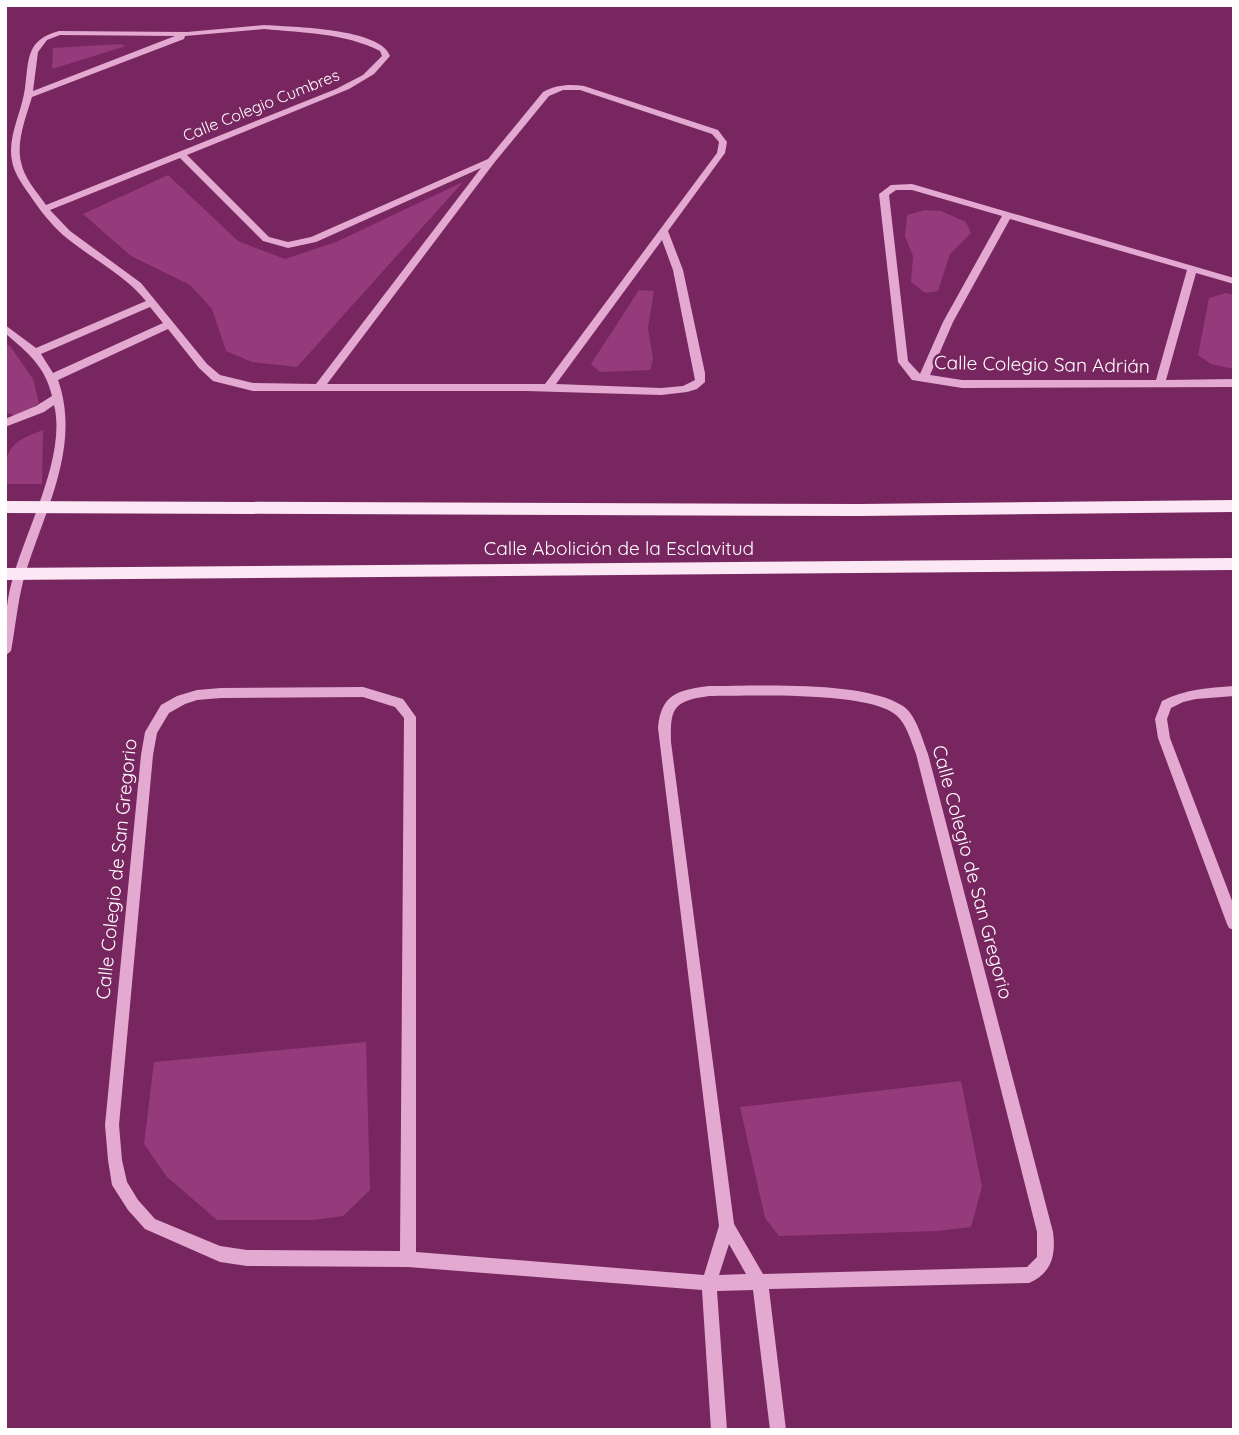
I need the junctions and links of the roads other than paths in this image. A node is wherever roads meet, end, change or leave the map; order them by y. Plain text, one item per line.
1 (187, 34) junction
2 (28, 96) junction
3 (181, 154) junction
4 (491, 161) junction
5 (44, 209) junction
6 (1007, 215) junction
7 (663, 230) junction
8 (1192, 270) junction
9 (1234, 281) edge
10 (153, 302) junction
11 (168, 325) junction
12 (5, 328) edge
13 (37, 352) junction
14 (54, 377) junction
15 (923, 379) junction
16 (1160, 383) junction
17 (1234, 383) edge
18 (320, 386) junction
19 (548, 387) junction
20 (59, 397) junction
21 (5, 423) edge
22 (45, 506) junction
23 (1234, 506) edge
24 (5, 507) edge
25 (1234, 564) edge
26 (12, 574) edge
27 (5, 651) edge
28 (1234, 691) edge
29 (1234, 924) edge
30 (727, 1226) junction
31 (408, 1259) junction
32 (709, 1283) junction
33 (760, 1283) junction
34 (719, 1430) edge
35 (778, 1430) edge

1 - 2 street, Calle Colegio Cumbres
1 - 2 street, Calle Colegio Cumbres
1 - 3 street, Calle Colegio Cumbres
2 - 5 street, Calle Colegio Cumbres
3 - 4 street, Calle Colegio Cumbres
3 - 5 street, Calle Colegio Cumbres
4 - 7 street, Calle Colegio Cumbres
4 - 18 street, Calle Colegio Cumbres
5 - 10 street, Calle Colegio Cumbres
6 - 8 street, Calle Colegio San Adrián
6 - 15 street, Calle Colegio San Adrián
6 - 15 street, Calle Colegio San Adrián
7 - 19 street, Calle Colegio Cumbres
7 - 19 street, Calle Colegio Cumbres
8 - 9 street, Calle Colegio San Adrián
8 - 16 street, Calle Colegio San Adrián
10 - 11 street, Calle Colegio Cumbres
10 - 13 street
11 - 14 street
11 - 18 street, Calle Colegio Cumbres
12 - 13 street
13 - 14 street
14 - 20 street
15 - 16 street, Calle Colegio San Adrián
16 - 17 street, Calle Colegio San Adrián
18 - 19 street, Calle Colegio Cumbres
20 - 21 street
20 - 22 street
22 - 23 main road, Calle Abolición de la Esclavitud
22 - 24 main road, Calle Abolición de la Esclavitud
22 - 26 street
25 - 26 main road, Calle Abolición de la Esclavitud
26 - 27 street
28 - 29 street
30 - 32 street, Calle Colegio de San Gregorio
30 - 33 street, Calle Colegio de San Gregorio
30 - 33 street, Calle Colegio de San Gregorio
31 - 31 street, Calle Colegio de San Gregorio
31 - 32 street, Calle Colegio de San Gregorio
32 - 33 street, Calle Colegio de San Gregorio
32 - 34 street, Calle Colegio de San Gregorio
33 - 35 street, Calle Colegio de San Gregorio

